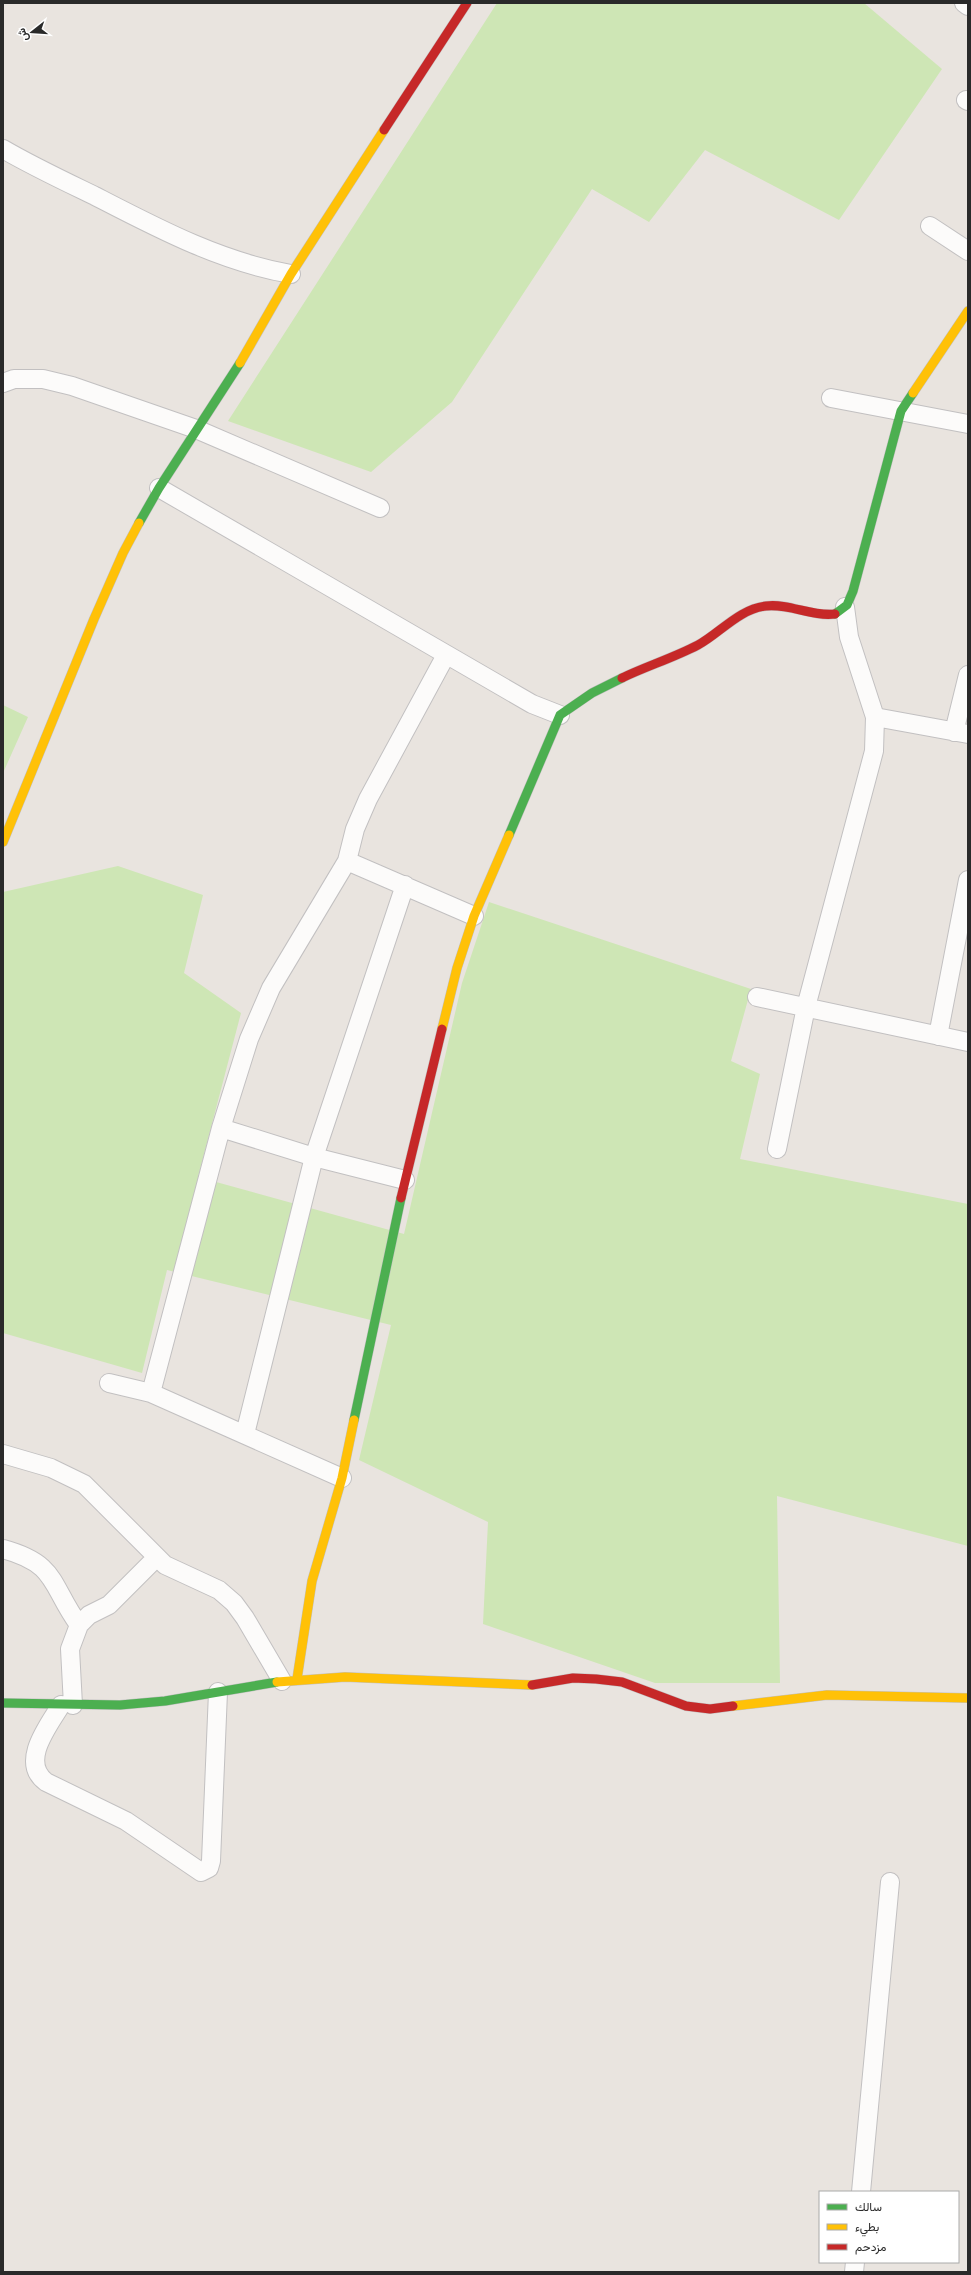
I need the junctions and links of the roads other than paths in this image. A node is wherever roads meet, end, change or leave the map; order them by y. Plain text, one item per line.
1 (467, 3) edge
2 (964, 3) edge
3 (968, 6) edge
4 (3, 149) edge
5 (930, 226) dead end
6 (968, 251) edge
7 (291, 274) junction
8 (968, 311) edge
9 (3, 383) edge
10 (831, 398) dead end
11 (901, 411) junction
12 (968, 424) edge
13 (196, 429) junction
14 (159, 488) junction
15 (380, 508) dead end
16 (844, 608) junction
17 (446, 655) junction
18 (968, 675) edge
19 (560, 715) junction
20 (875, 717) junction
21 (961, 733) edge
22 (3, 842) edge
23 (347, 861) junction
24 (968, 880) edge
25 (404, 886) junction
26 (474, 916) junction
27 (757, 997) dead end
28 (806, 1008) junction
29 (938, 1036) junction
30 (968, 1042) edge
31 (221, 1128) junction
32 (777, 1149) dead end
33 (314, 1158) junction
34 (405, 1180) junction
35 (109, 1383) dead end
36 (152, 1393) junction
37 (245, 1434) junction
38 (3, 1454) edge
39 (342, 1478) junction
40 (3, 1550) edge
41 (157, 1557) junction
42 (79, 1625) junction
43 (290, 1680) junction
44 (218, 1692) junction
45 (968, 1698) edge
46 (3, 1703) edge
47 (67, 1705) junction
48 (890, 1882) dead end
49 (862, 2191) edge

1 - 7 street
2 - 3 street
4 - 7 street
5 - 6 street
7 - 13 street
8 - 11 street
9 - 13 street
10 - 11 street
11 - 12 street
11 - 16 street
13 - 14 street
13 - 15 street
14 - 17 street
14 - 22 street
16 - 19 street
16 - 20 street
17 - 19 street
17 - 23 street
18 - 21 street
19 - 26 street
20 - 21 street
20 - 28 street
23 - 25 street
23 - 31 street
24 - 29 street
25 - 26 street
25 - 33 street
26 - 34 street
27 - 28 street
28 - 29 street
28 - 32 street
29 - 30 street
31 - 33 street
31 - 36 street
33 - 34 street
33 - 37 street
34 - 39 street
35 - 36 street
36 - 37 street
37 - 39 street
38 - 41 street
39 - 43 street
40 - 42 street
41 - 42 street
41 - 43 street
42 - 47 street
43 - 44 street
43 - 45 street
44 - 47 street
44 - 47 street
46 - 47 street
48 - 49 street

